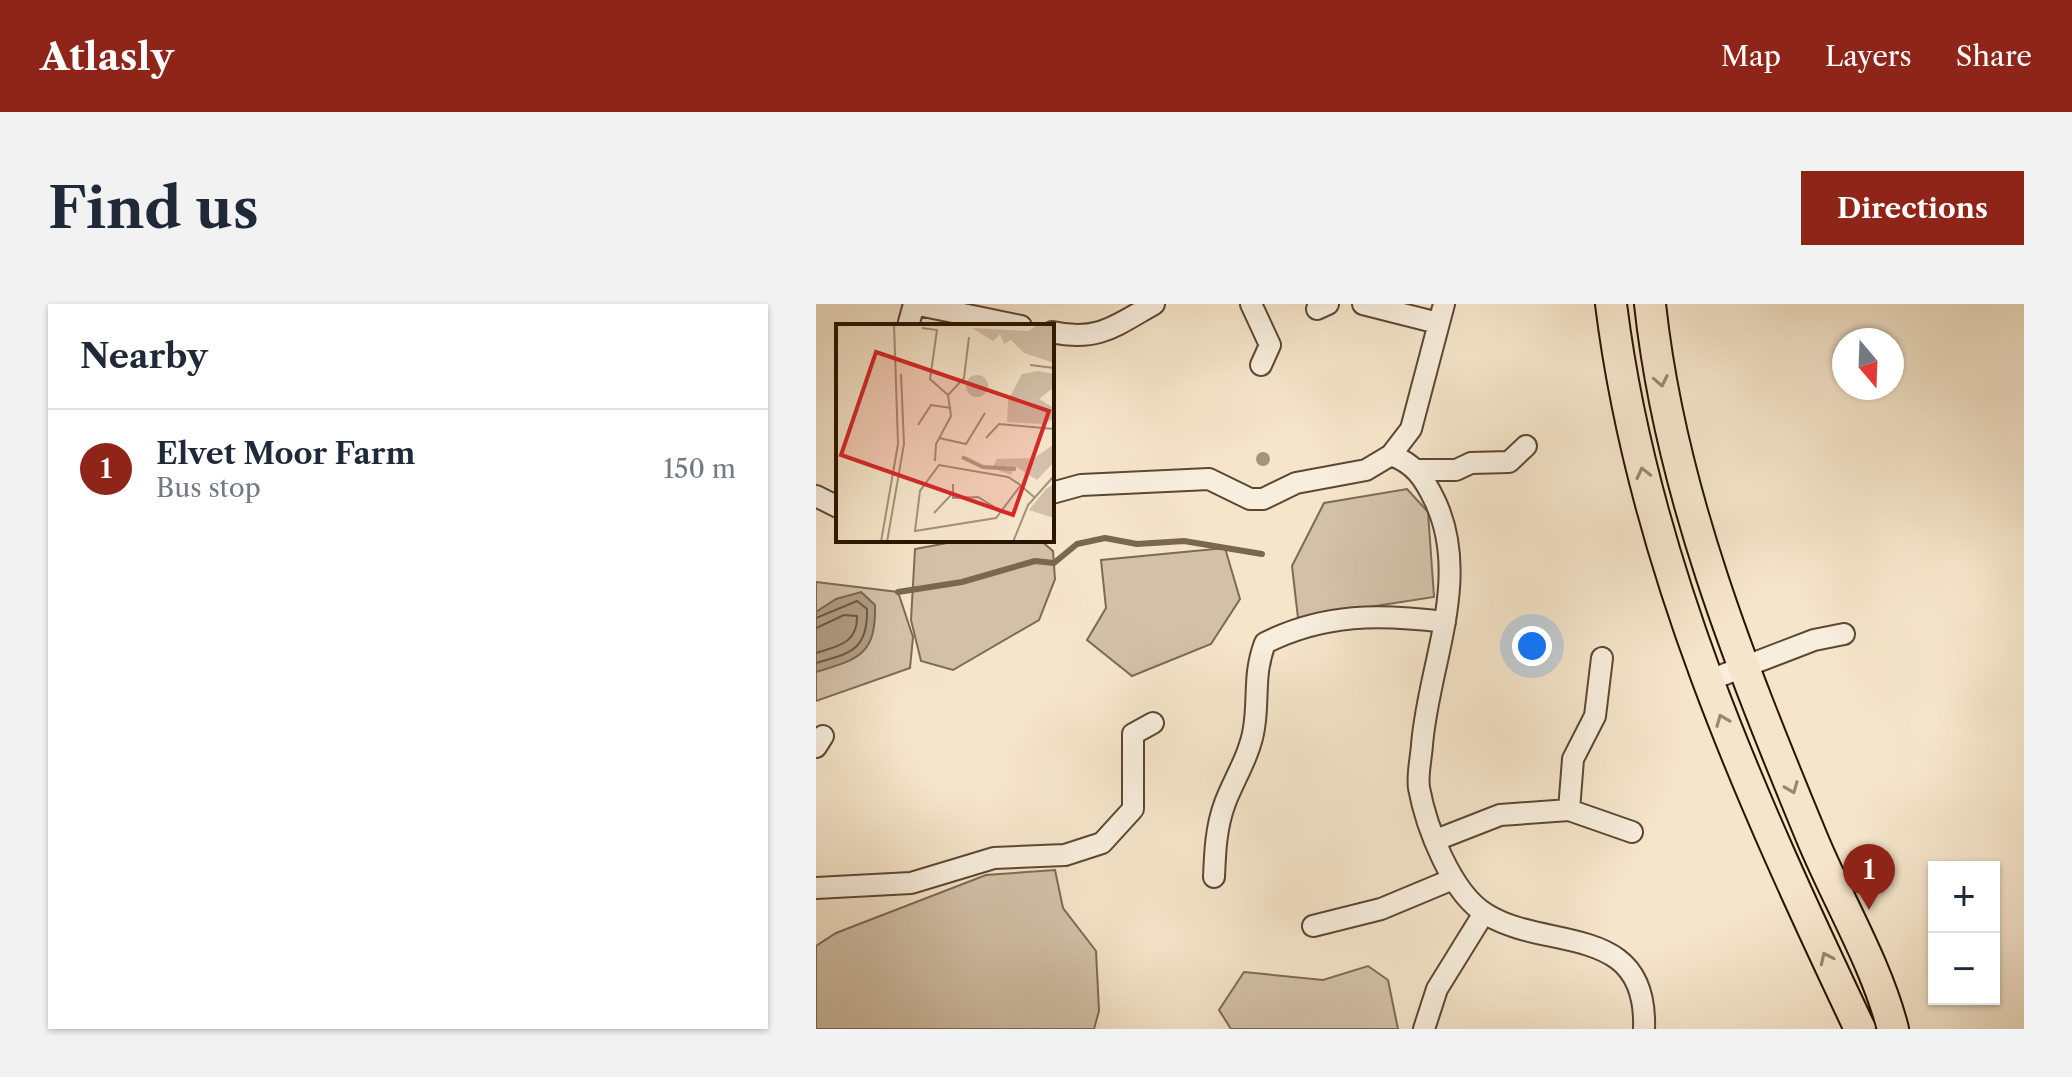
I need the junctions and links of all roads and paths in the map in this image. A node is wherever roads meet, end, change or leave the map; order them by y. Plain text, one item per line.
1 (914, 304) edge
2 (1154, 304) edge
3 (1363, 304) edge
4 (1611, 304) edge
5 (1650, 304) edge
6 (1255, 314) edge
7 (1441, 314) edge
8 (909, 324) edge
9 (1011, 324) edge
10 (1054, 332) edge
11 (1261, 365) dead end
12 (1526, 446) dead end
13 (1391, 455) junction
14 (1418, 470) junction
15 (1054, 492) edge
16 (1445, 622) junction
17 (1844, 634) dead end
18 (1602, 658) dead end
19 (1743, 668) junction
20 (1707, 681) junction
21 (1153, 723) dead end
22 (1569, 810) junction
23 (1632, 832) dead end
24 (1436, 840) junction
25 (1214, 877) dead end
26 (1453, 879) junction
27 (816, 888) edge
28 (1484, 913) junction
29 (1313, 926) dead end
30 (1424, 1029) edge
31 (1644, 1029) edge
32 (1860, 1029) edge
33 (1893, 1029) edge

1 - 8 street
1 - 9 street
2 - 10 street
3 - 7 street
20 -> 4 highway
5 -> 19 highway
6 - 11 street
7 - 13 street
12 - 14 street
13 - 14 street
13 - 15 street
14 - 16 street
16 - 24 street
16 - 25 street
17 - 19 street
18 - 22 street
19 - 20 street
19 -> 33 highway
32 -> 20 highway
21 - 27 street
22 - 23 street
22 - 24 street
24 - 26 street
26 - 28 street
26 - 29 street
28 - 30 street
28 - 31 street

